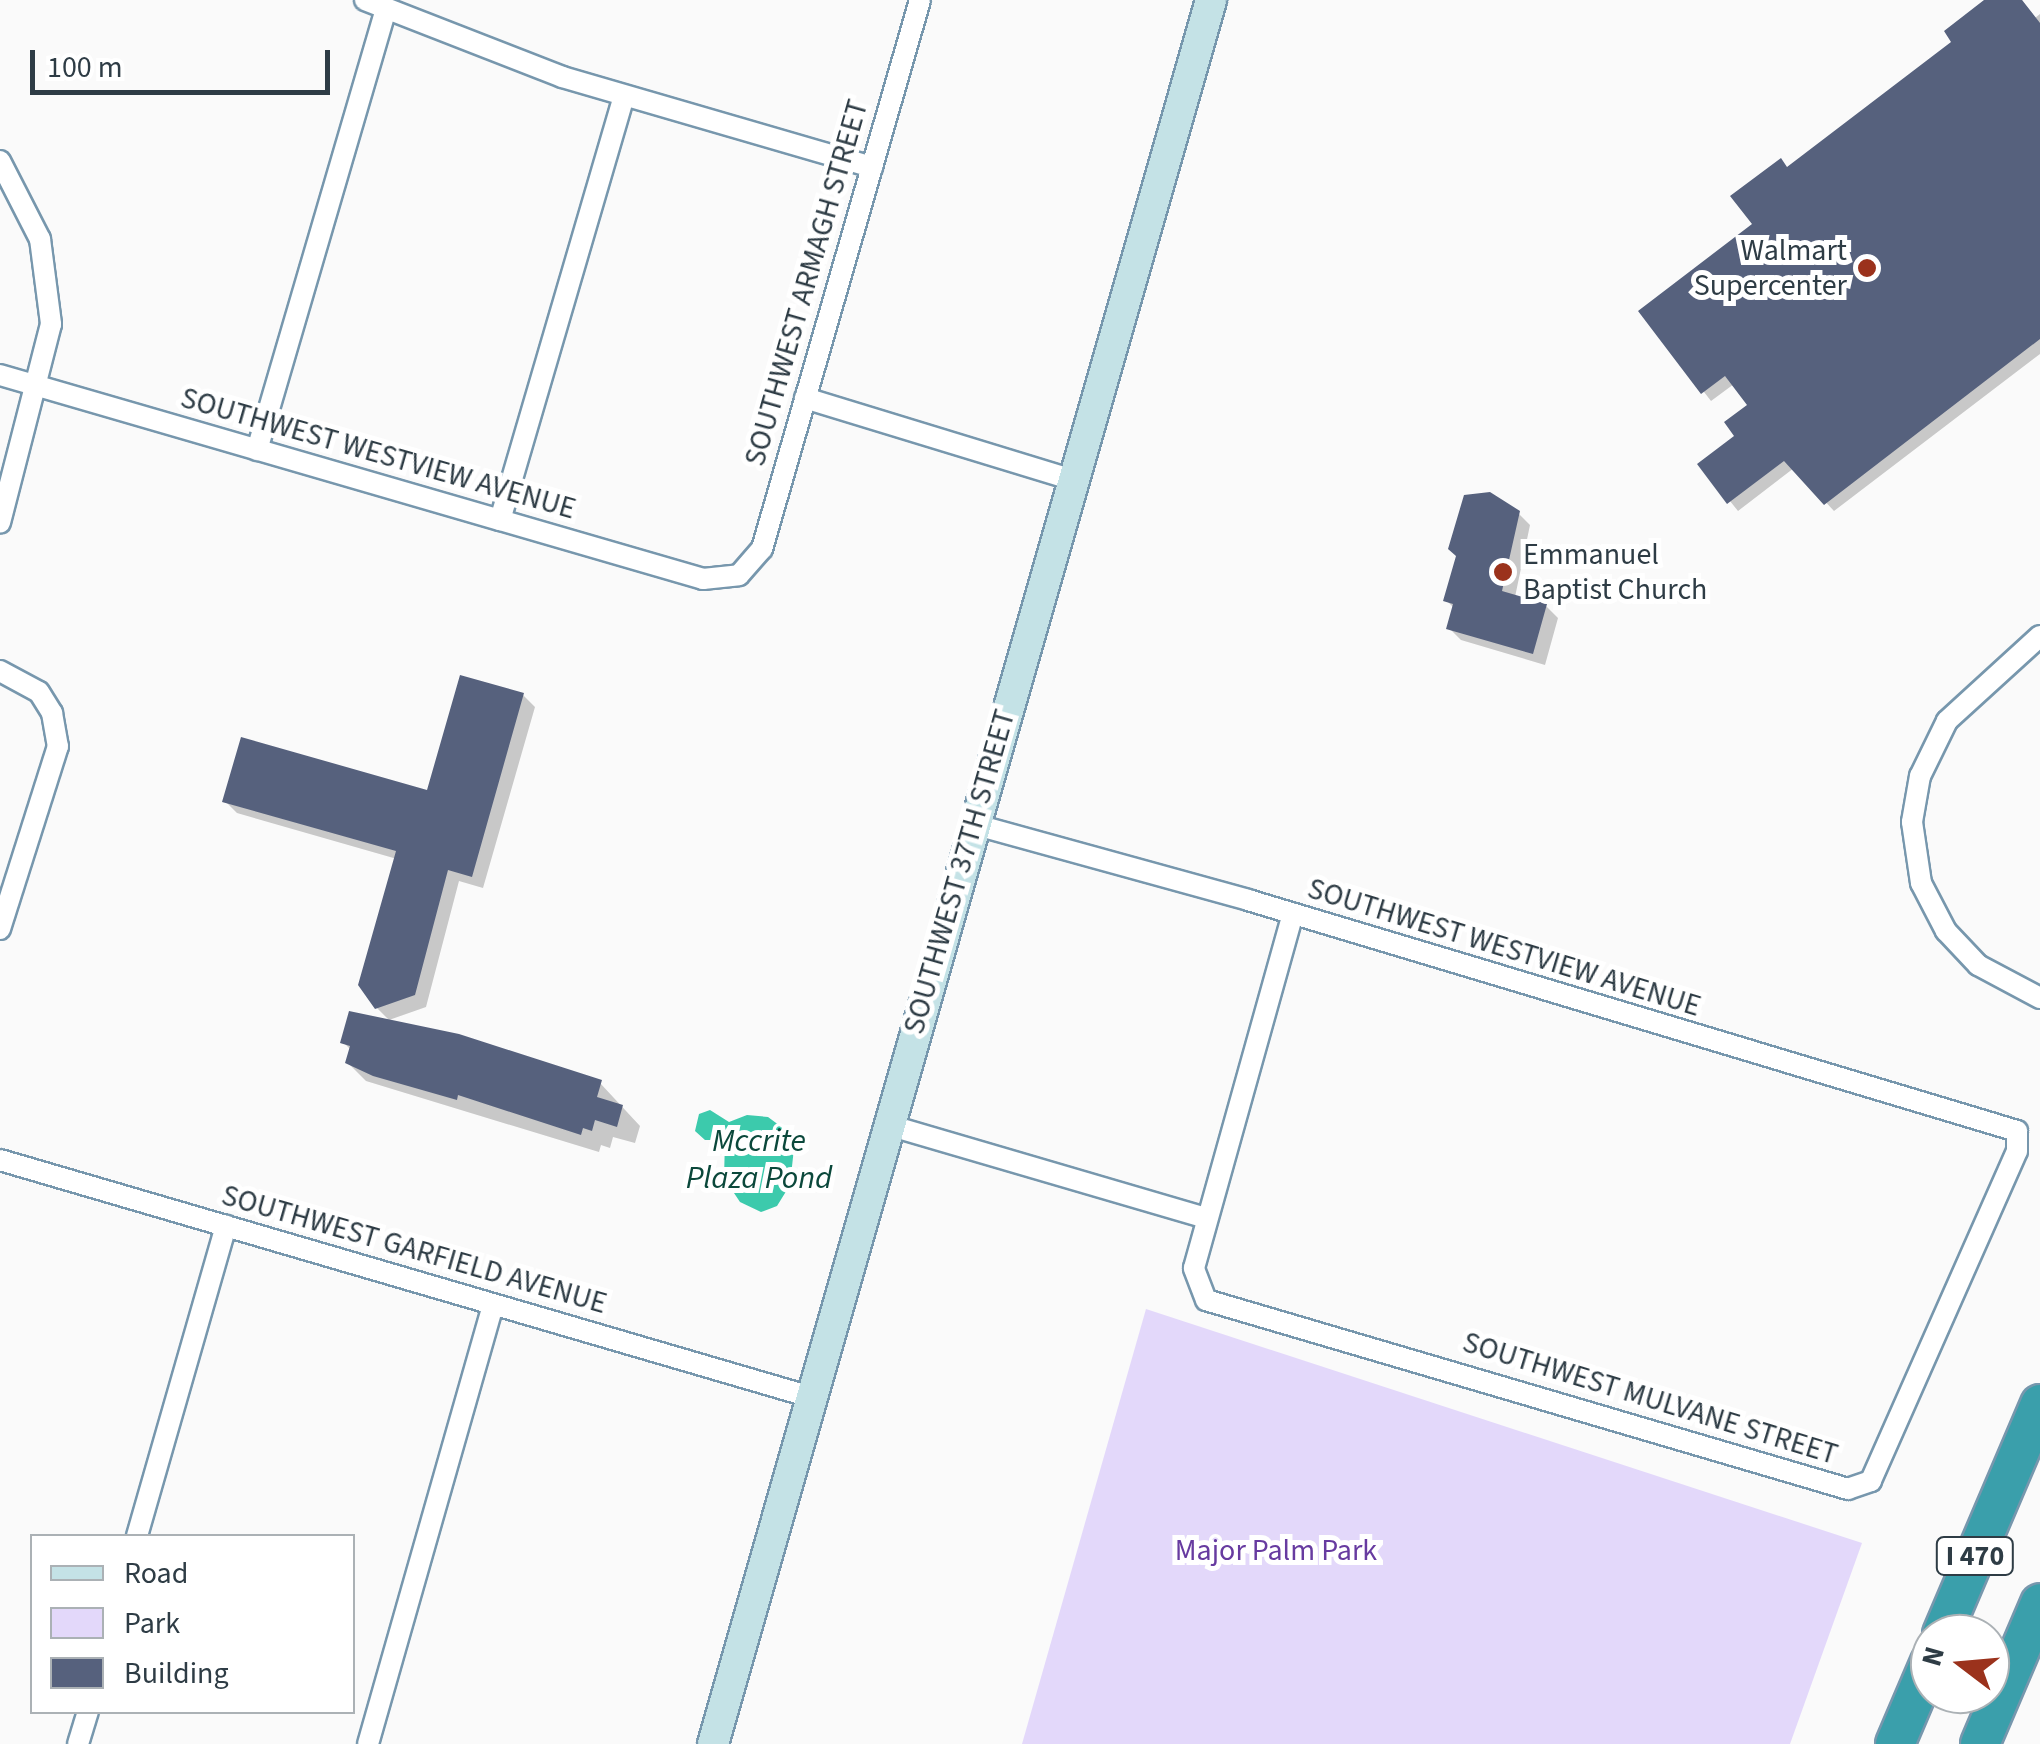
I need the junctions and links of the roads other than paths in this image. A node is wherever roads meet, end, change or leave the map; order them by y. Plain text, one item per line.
1 (366, 0) edge
2 (920, 0) edge
3 (1211, 0) edge
4 (385, 12) junction
5 (624, 96) junction
6 (0, 161) edge
7 (872, 166) junction
8 (0, 375) edge
9 (40, 386) junction
10 (805, 398) junction
11 (257, 450) junction
12 (1073, 480) junction
13 (500, 520) junction
14 (0, 523) edge
15 (739, 575) joint
16 (2040, 636) edge
17 (0, 671) edge
18 (973, 824) junction
19 (1292, 914) junction
20 (0, 929) edge
21 (2040, 998) edge
22 (888, 1124) junction
23 (2017, 1131) joint
24 (0, 1160) edge
25 (1208, 1218) junction
26 (226, 1226) junction
27 (493, 1305) junction
28 (811, 1397) junction
29 (2040, 1404) edge
30 (138, 1534) edge
31 (2040, 1603) edge
32 (2040, 1613) edge
33 (1951, 1614) edge
34 (1910, 1709) edge
35 (87, 1714) edge
36 (78, 1744) edge
37 (368, 1744) edge
38 (713, 1744) edge
39 (1895, 1744) edge
40 (1980, 1744) edge
41 (1999, 1744) edge

1 - 4 street
2 - 7 street, SOUTHWEST ARMAGH STREET
3 - 12 main road, SOUTHWEST 37TH STREET
4 - 5 street
4 - 11 street
5 - 7 street
5 - 13 street
6 - 9 street
7 - 10 street, SOUTHWEST ARMAGH STREET
8 - 9 street, SOUTHWEST WESTVIEW AVENUE
9 - 11 street, SOUTHWEST WESTVIEW AVENUE
9 - 14 street
10 - 12 street
10 - 15 street, SOUTHWEST ARMAGH STREET
11 - 13 street, SOUTHWEST WESTVIEW AVENUE
12 - 18 main road, SOUTHWEST 37TH STREET
13 - 15 street, SOUTHWEST WESTVIEW AVENUE
16 - 21 street
17 - 20 street
18 - 19 street, SOUTHWEST WESTVIEW AVENUE
18 - 22 main road, SOUTHWEST 37TH STREET
19 - 23 street, SOUTHWEST WESTVIEW AVENUE
19 - 25 street
22 - 25 street
22 - 28 main road, SOUTHWEST 37TH STREET
23 - 25 street, SOUTHWEST MULVANE STREET
24 - 26 street, SOUTHWEST GARFIELD AVENUE
26 - 27 street, SOUTHWEST GARFIELD AVENUE
26 - 30 street
27 - 28 street, SOUTHWEST GARFIELD AVENUE
27 - 37 street
28 - 38 main road, SOUTHWEST 37TH STREET
29 - 33 highway, I 470
31 - 40 highway, I 470
32 - 41 highway
34 - 39 highway
35 - 36 street

